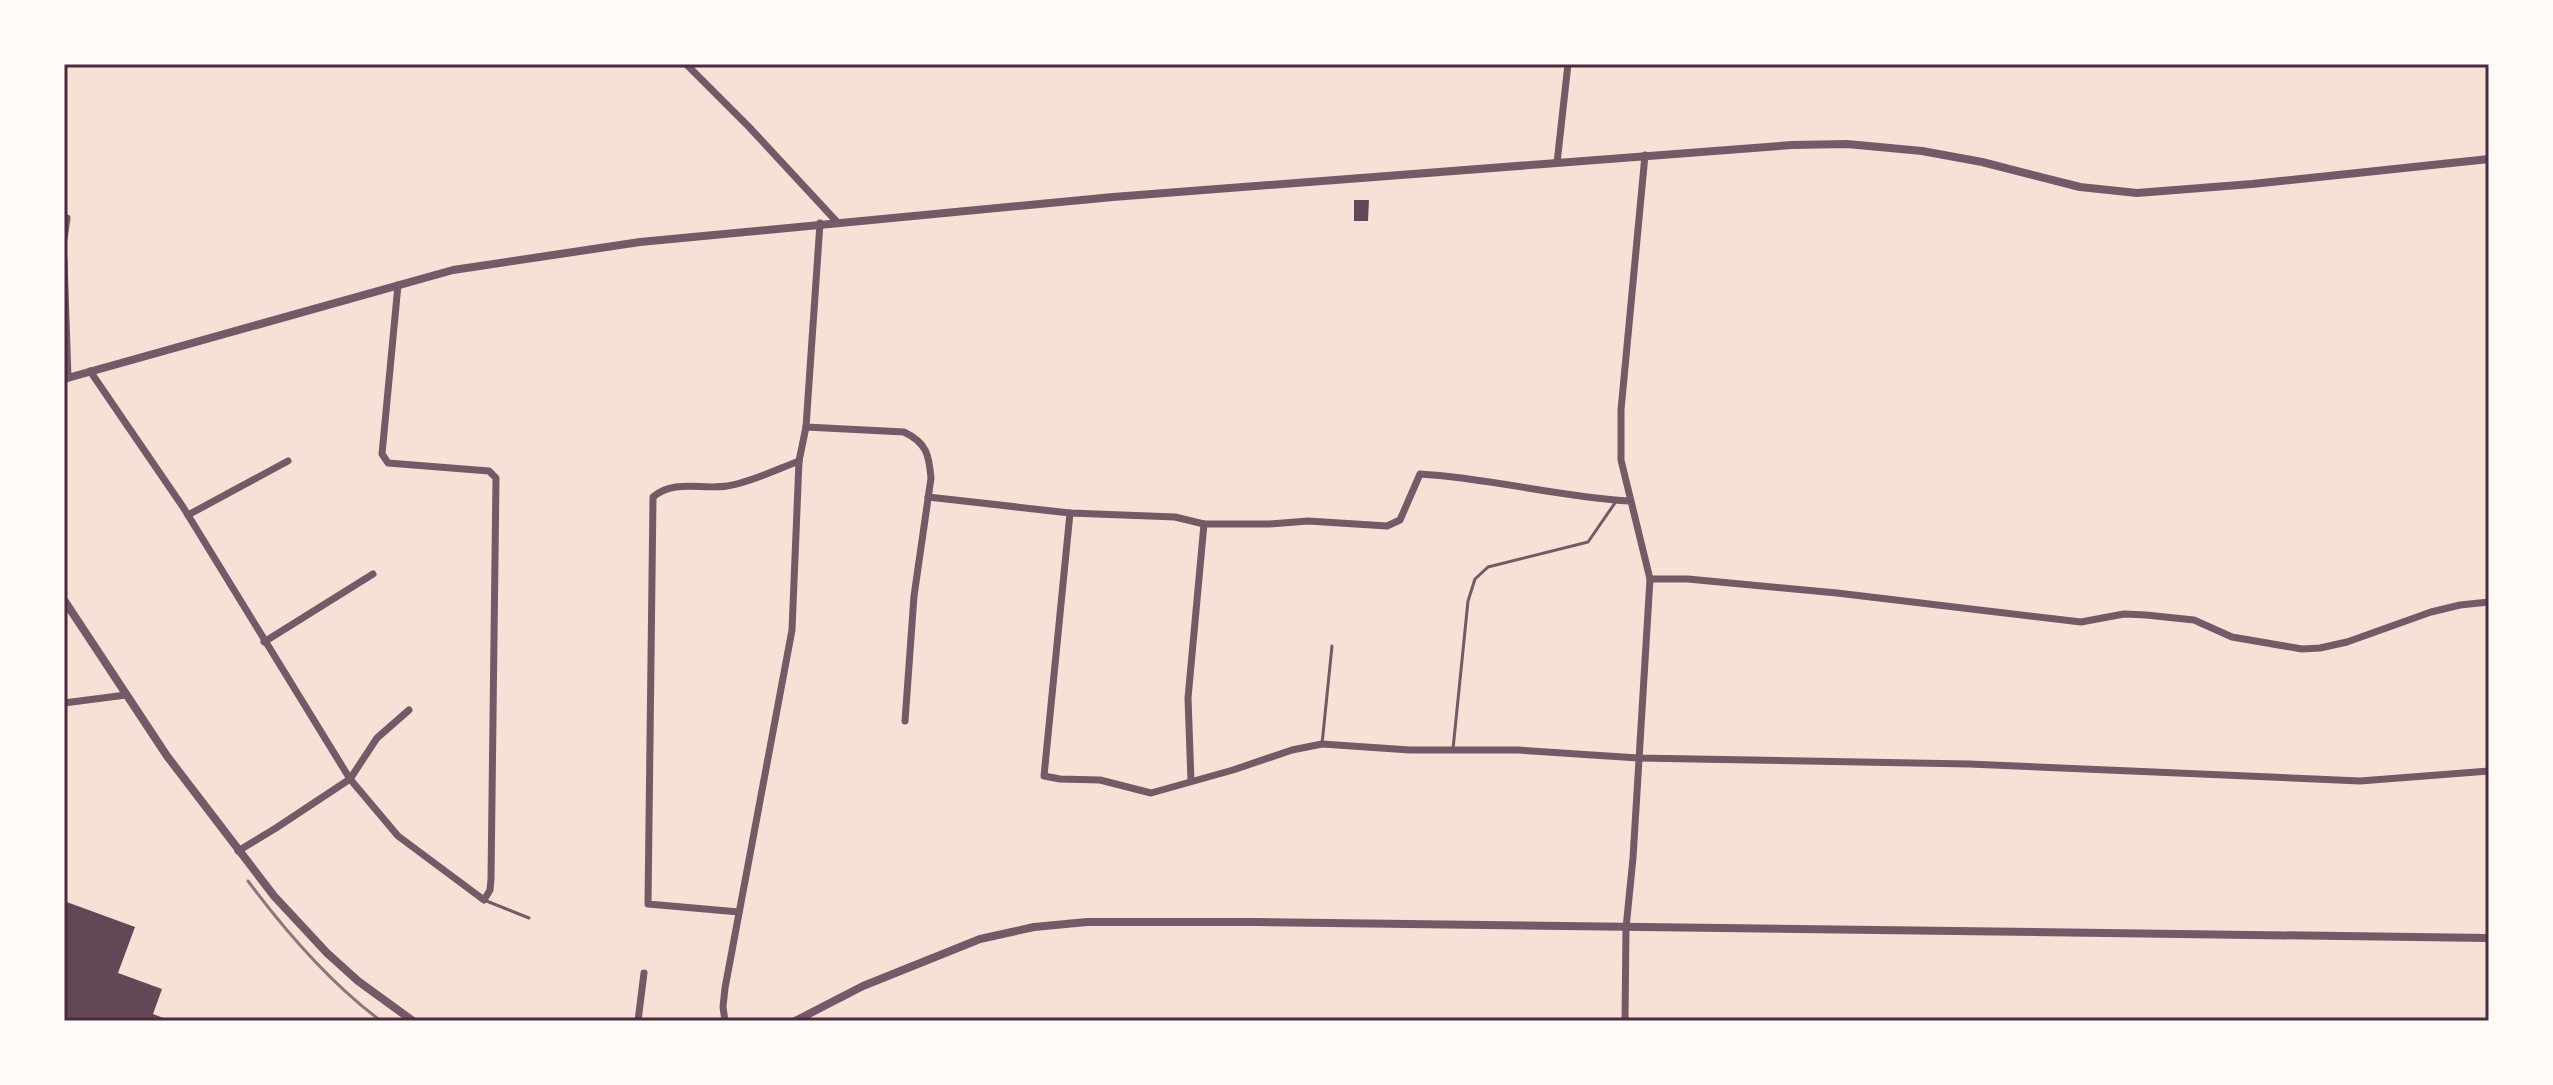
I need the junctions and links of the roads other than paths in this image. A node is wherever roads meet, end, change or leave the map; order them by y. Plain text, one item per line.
1 (686, 64) edge
2 (1568, 64) edge
3 (1645, 155) junction
4 (2489, 159) edge
5 (1557, 163) junction
6 (67, 218) dead end
7 (820, 223) junction
8 (838, 223) junction
9 (64, 239) edge
10 (64, 259) edge
11 (398, 285) junction
12 (90, 371) junction
13 (66, 378) edge
14 (806, 427) junction
15 (288, 461) dead end
16 (799, 461) junction
17 (928, 497) junction
18 (1617, 500) junction
19 (1630, 501) junction
20 (1070, 513) junction
21 (188, 515) junction
22 (1204, 524) junction
23 (373, 574) dead end
24 (1650, 579) junction
25 (64, 600) edge
26 (2489, 602) edge
27 (264, 642) junction
28 (1332, 646) dead end
29 (126, 695) junction
30 (64, 703) edge
31 (409, 710) dead end
32 (905, 721) dead end
33 (1322, 744) junction
34 (1453, 749) junction
35 (1638, 758) junction
36 (2489, 771) edge
37 (350, 779) junction
38 (1191, 781) junction
39 (238, 851) junction
40 (484, 900) junction
41 (739, 912) junction
42 (529, 918) dead end
43 (1626, 928) junction
44 (2489, 938) edge
45 (644, 973) dead end
46 (413, 1021) edge
47 (638, 1021) edge
48 (725, 1021) edge
49 (795, 1021) edge
50 (1625, 1021) edge

1 - 8 street
2 - 5 street
3 - 4 street
3 - 5 street
3 - 19 street
5 - 8 street
6 - 9 street
7 - 8 street
7 - 11 street
7 - 14 street
10 - 13 street
11 - 12 street
11 - 40 street
12 - 13 street
12 - 21 street
14 - 16 street
14 - 17 street
15 - 21 street
16 - 41 street
16 - 41 street
17 - 20 street
17 - 32 street
18 - 19 street
18 - 22 street
18 - 34 lane
19 - 24 street
20 - 22 street
20 - 38 street
21 - 27 street
22 - 38 street
23 - 27 street
24 - 26 street
24 - 35 street
25 - 29 street
27 - 37 street
28 - 33 lane
29 - 30 street
29 - 39 street
31 - 37 street
33 - 34 street
33 - 38 street
34 - 35 street
35 - 36 street
35 - 43 street
37 - 39 street
37 - 40 street
39 - 46 street
40 - 42 lane
41 - 48 street
43 - 44 street
43 - 49 street
43 - 50 street
45 - 47 street

